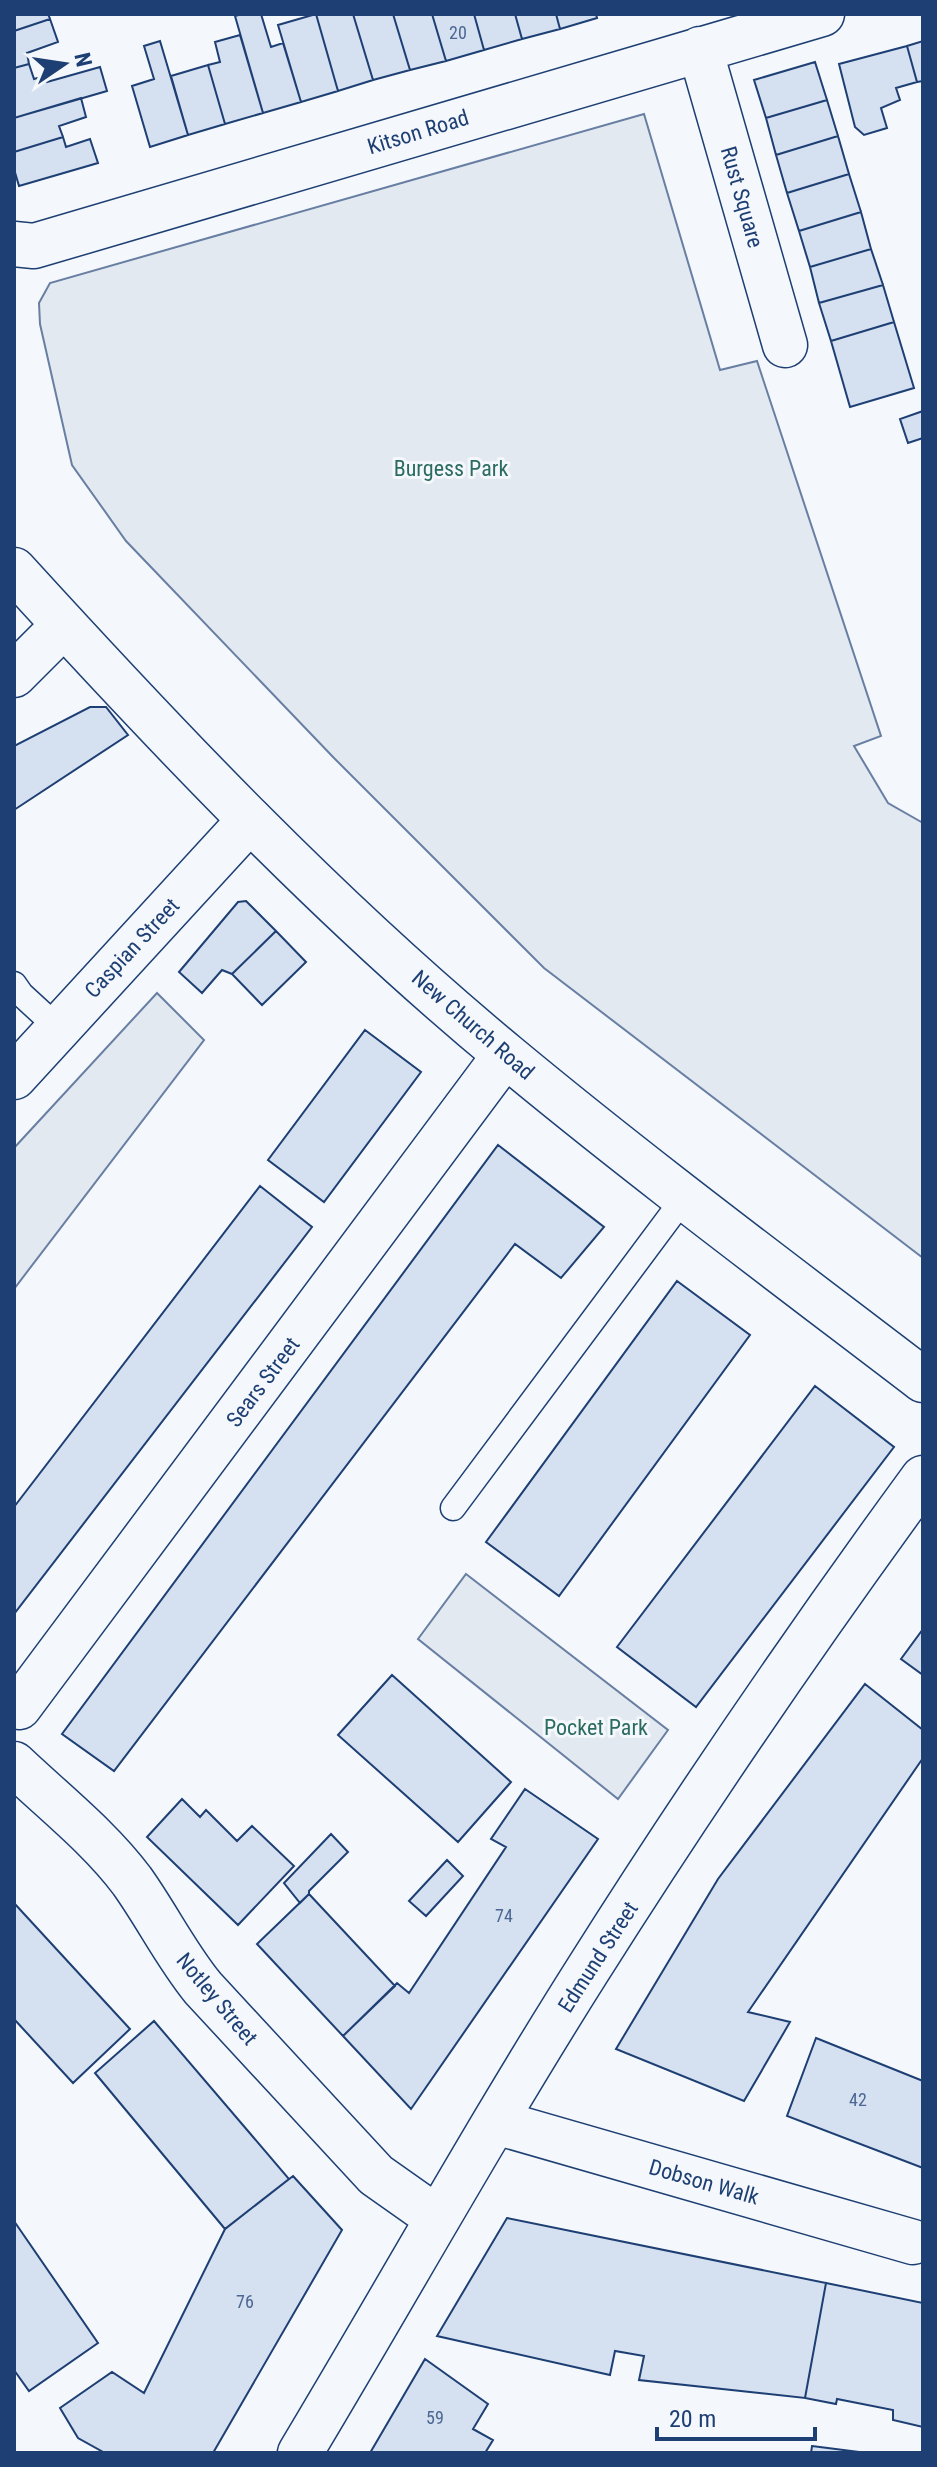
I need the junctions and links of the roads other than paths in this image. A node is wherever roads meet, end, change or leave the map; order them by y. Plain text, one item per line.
1 (822, 14) edge
2 (700, 49) junction
3 (14, 244) edge
4 (785, 345) dead end
5 (14, 570) edge
6 (64, 625) junction
7 (14, 675) edge
8 (250, 820) junction
9 (14, 984) edge
10 (58, 1028) junction
11 (505, 1055) junction
12 (14, 1077) edge
13 (684, 1198) junction
14 (923, 1380) edge
15 (923, 1478) edge
16 (453, 1508) dead end
17 (19, 1707) dead end
18 (14, 1764) edge
19 (496, 2122) junction
20 (437, 2218) junction
21 (913, 2242) dead end
22 (300, 2453) edge

1 - 2 street, Kitson Road
2 - 3 street, Kitson Road
2 - 4 street, Rust Square
5 - 6 street, New Church Road
6 - 7 street
6 - 8 street, New Church Road
8 - 10 street, Caspian Street
8 - 11 street, New Church Road
9 - 10 lane
10 - 12 street, Caspian Street
11 - 13 street, New Church Road
11 - 17 street, Sears Street
13 - 14 street, New Church Road
13 - 16 lane
15 - 19 street, Edmund Street
18 - 20 street, Notley Street
19 - 20 street, Edmund Street
19 - 21 street, Dobson Walk
20 - 22 street, Edmund Street

